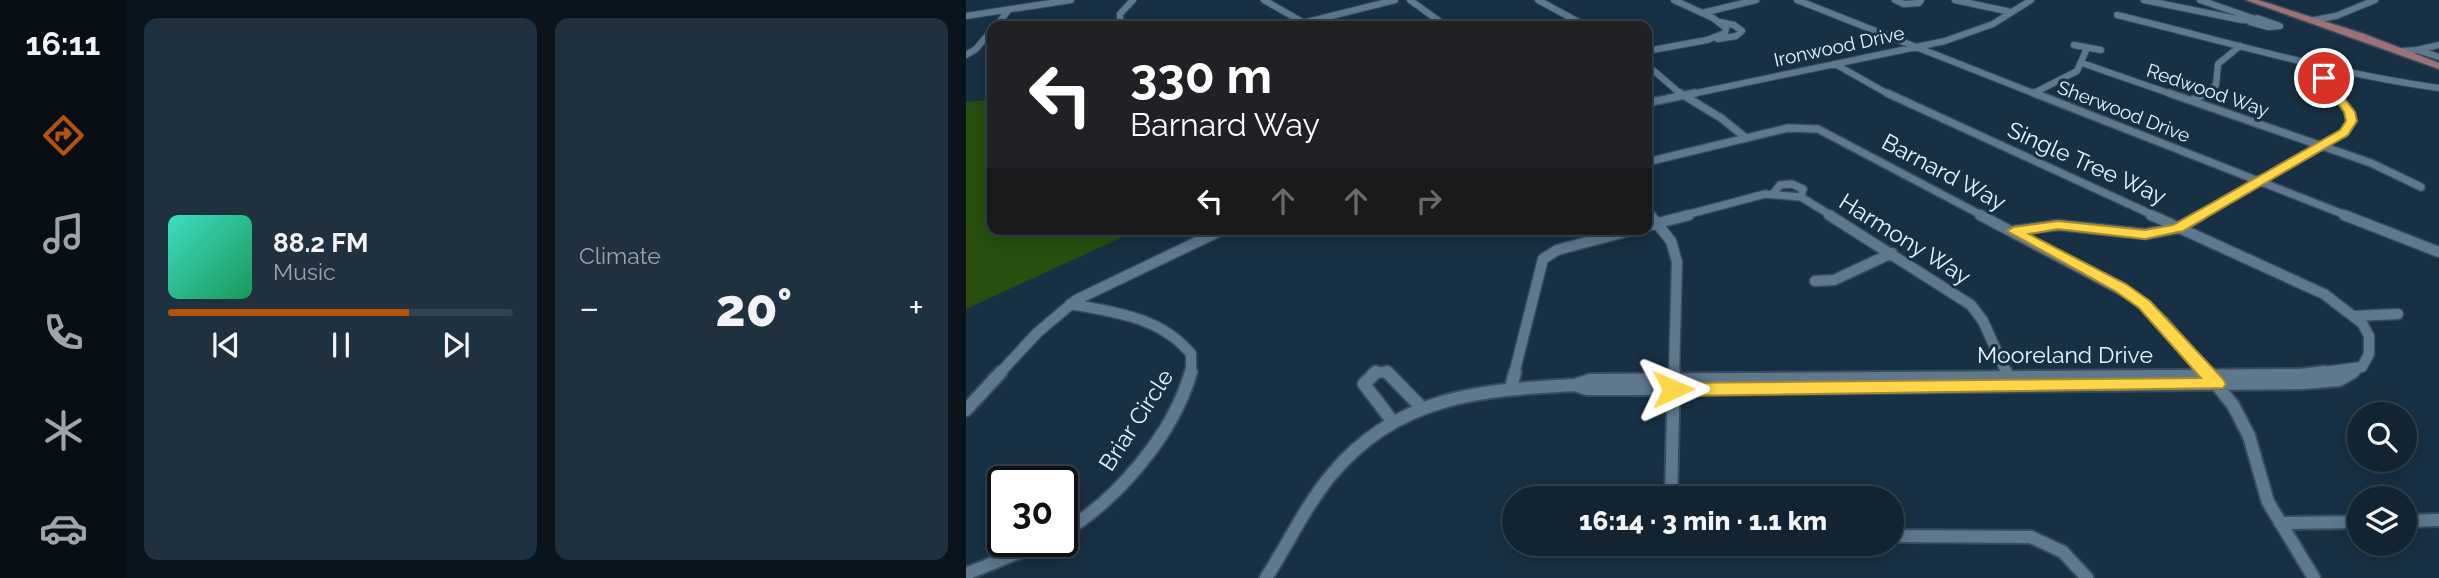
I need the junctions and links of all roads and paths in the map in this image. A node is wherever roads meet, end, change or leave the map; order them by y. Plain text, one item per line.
1 (1071, 0) edge
2 (1133, 0) edge
3 (1275, 0) edge
4 (1395, 0) edge
5 (1410, 0) edge
6 (1538, 0) edge
7 (1674, 0) edge
8 (1756, 0) edge
9 (1797, 0) edge
10 (1895, 0) edge
11 (1921, 0) edge
12 (1955, 0) edge
13 (2031, 0) edge
14 (2144, 0) edge
15 (2155, 0) edge
16 (2200, 0) edge
17 (2250, 0) edge
18 (2375, 0) edge
19 (1265, 1) edge
20 (2168, 4) junction
21 (1008, 11) junction
22 (2011, 12) junction
23 (1702, 13) junction
24 (2117, 15) dead end
25 (966, 16) edge
26 (2257, 18) junction
27 (2314, 20) junction
28 (1000, 21) edge
29 (1122, 21) edge
30 (1299, 21) edge
31 (1320, 21) edge
32 (1439, 21) edge
33 (1577, 21) edge
34 (2248, 21) junction
35 (1719, 22) junction
36 (987, 36) edge
37 (1708, 40) junction
38 (2074, 45) dead end
39 (2439, 45) edge
40 (2240, 46) junction
41 (1916, 47) junction
42 (2087, 48) junction
43 (1652, 50) edge
44 (2101, 50) dead end
45 (2417, 50) junction
46 (2401, 51) junction
47 (966, 55) edge
48 (2439, 57) edge
49 (2082, 63) junction
50 (1835, 64) junction
51 (2439, 66) edge
52 (2331, 68) junction
53 (1652, 69) edge
54 (2439, 88) edge
55 (2034, 93) junction
56 (1684, 96) junction
57 (2192, 100) junction
58 (1652, 102) edge
59 (1746, 138) junction
60 (2324, 146) junction
61 (1652, 161) edge
62 (2261, 182) junction
63 (2421, 187) dead end
64 (1652, 225) edge
65 (2180, 227) junction
66 (2014, 231) junction
67 (1211, 235) edge
68 (1613, 235) edge
69 (2439, 252) edge
70 (1892, 253) junction
71 (1815, 281) dead end
72 (1070, 304) junction
73 (2398, 314) dead end
74 (2355, 316) junction
75 (2213, 380) junction
76 (2010, 381) junction
77 (1673, 384) junction
78 (1511, 388) junction
79 (1421, 407) junction
80 (966, 410) edge
81 (1394, 422) junction
82 (1671, 486) edge
83 (2439, 520) edge
84 (2417, 521) edge
85 (1078, 522) edge
86 (2347, 522) edge
87 (2280, 523) junction
88 (1904, 536) edge
89 (1014, 557) edge
90 (966, 574) edge
91 (1266, 578) edge
92 (2087, 578) edge
93 (2314, 578) edge

1 - 21 street
2 - 29 street
3 - 19 street
4 - 31 street
5 - 32 street
6 - 33 street
7 - 23 street
8 - 23 street
9 - 41 street, Sherwood Drive
10 - 11 street
12 - 22 street
13 - 22 street, Ironwood Drive
14 - 20 street
15 - 20 street
16 - 26 street
17 - 27 main road
18 - 27 street
19 - 30 street
20 - 34 street
21 - 25 street
21 - 28 street
22 - 41 street, Ironwood Drive
23 - 35 street
24 - 40 street
26 - 34 street
26 - 34 street
27 - 46 main road
35 - 37 street
35 - 37 street
36 - 47 street
37 - 43 street
38 - 42 street
39 - 45 street
40 - 52 street
40 - 57 street
41 - 50 street, Ironwood Drive
41 - 55 street, Sherwood Drive
42 - 44 street
42 - 49 street
45 - 46 street
45 - 48 street
46 - 51 main road
49 - 55 street
49 - 57 street, Redwood Way
50 - 56 street, Ironwood Drive
50 - 65 street, Single Tree Way
52 - 54 street
52 - 60 street
53 - 56 street
55 - 62 street, Sherwood Drive
56 - 58 street, Ironwood Drive
56 - 59 street
57 - 60 street, Redwood Way
59 - 61 street
59 - 66 street, Barnard Way
60 - 62 street
60 - 63 street, Redwood Way
62 - 65 street
62 - 69 street, Sherwood Drive
64 - 70 street, Harmony Way
64 - 77 street
65 - 66 street
65 - 74 street, Single Tree Way
66 - 75 street, Barnard Way
67 - 72 street
68 - 78 street
70 - 71 street
70 - 76 street, Harmony Way
72 - 80 street
72 - 85 street, Briar Circle
73 - 74 street
74 - 75 street, Mooreland Drive
75 - 76 street, Mooreland Drive
75 - 87 street, Barnard Way
76 - 77 street, Mooreland Drive
77 - 78 street, Mooreland Drive
77 - 82 street
78 - 79 street, Mooreland Drive
79 - 81 street, Mooreland Drive
79 - 81 street
81 - 91 street, Mooreland Drive
83 - 84 street
86 - 87 street
87 - 93 street, Barnard Way
88 - 92 street
89 - 90 street

